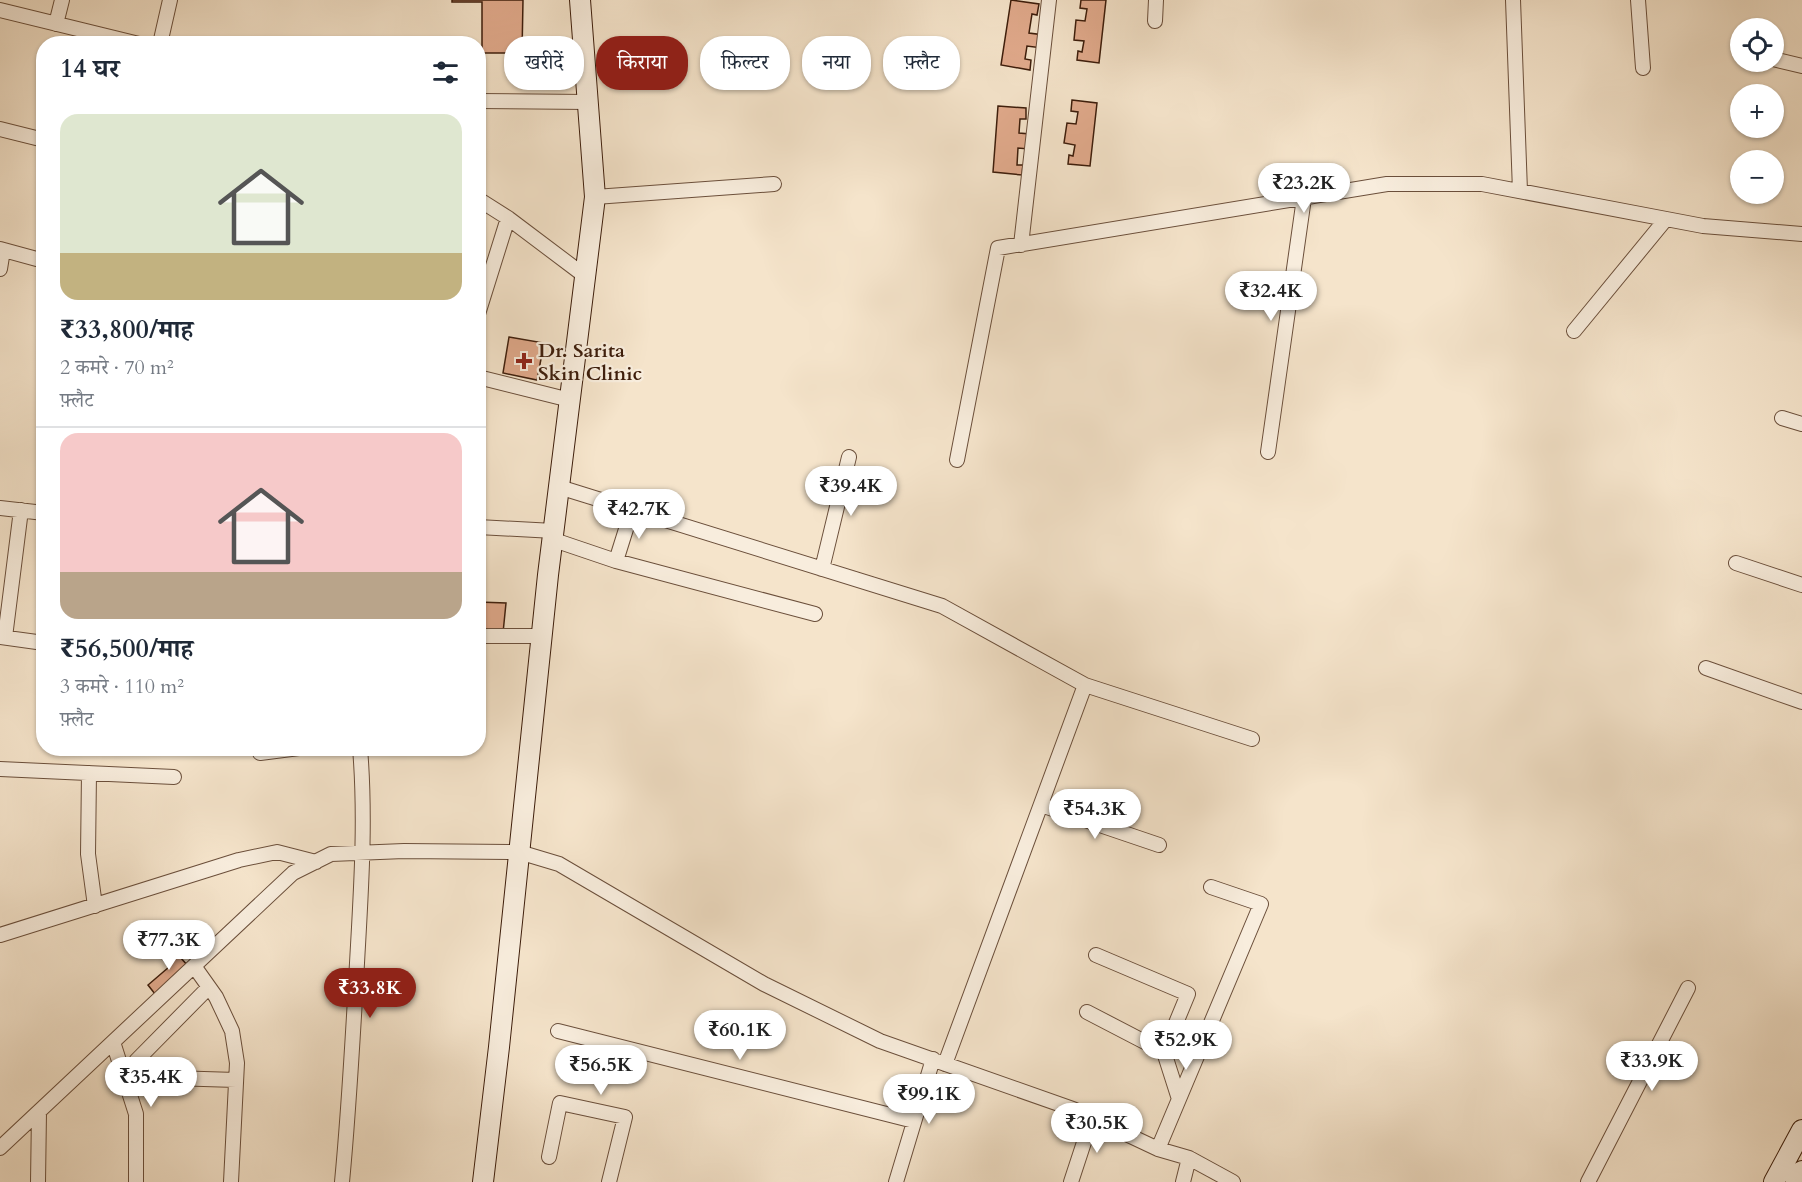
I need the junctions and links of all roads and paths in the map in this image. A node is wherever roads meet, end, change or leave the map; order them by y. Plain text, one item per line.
1 (62, 0) edge
2 (170, 0) edge
3 (580, 0) edge
4 (1049, 0) edge
5 (1156, 0) edge
6 (1513, 0) edge
7 (1638, 0) edge
8 (0, 10) edge
9 (1155, 21) dead end
10 (56, 24) junction
11 (94, 36) edge
12 (162, 36) edge
13 (1784, 62) edge
14 (1802, 66) edge
15 (1643, 68) dead end
16 (486, 101) edge
17 (588, 102) junction
18 (0, 129) edge
19 (36, 138) edge
20 (774, 184) dead end
21 (1520, 192) junction
22 (595, 198) junction
23 (1304, 198) junction
24 (486, 203) edge
25 (508, 218) junction
26 (1666, 219) junction
27 (1802, 234) edge
28 (1022, 245) junction
29 (2, 250) edge
30 (36, 258) edge
31 (0, 269) edge
32 (585, 276) junction
33 (486, 288) edge
34 (1574, 331) dead end
35 (486, 379) edge
36 (570, 400) junction
37 (1782, 418) dead end
38 (1802, 424) edge
39 (1268, 452) dead end
40 (849, 457) dead end
41 (957, 460) dead end
42 (559, 487) junction
43 (0, 508) edge
44 (21, 510) junction
45 (632, 510) junction
46 (36, 512) edge
47 (486, 528) edge
48 (554, 536) junction
49 (616, 561) junction
50 (1736, 563) dead end
51 (822, 569) junction
52 (1802, 585) edge
53 (815, 614) dead end
54 (486, 636) edge
55 (542, 636) junction
56 (3, 637) edge
57 (36, 642) edge
58 (1706, 668) dead end
59 (1085, 684) junction
60 (1802, 702) edge
61 (1252, 739) dead end
62 (361, 756) edge
63 (0, 769) edge
64 (89, 773) junction
65 (174, 777) dead end
66 (1041, 805) junction
67 (1159, 845) dead end
68 (519, 852) junction
69 (363, 853) junction
70 (316, 862) junction
71 (1211, 887) dead end
72 (95, 906) junction
73 (0, 935) edge
74 (1096, 955) dead end
75 (194, 966) junction
76 (209, 987) junction
77 (1688, 988) dead end
78 (1087, 1012) dead end
79 (558, 1031) dead end
80 (113, 1042) junction
81 (1164, 1052) junction
82 (939, 1062) junction
83 (236, 1080) junction
84 (1179, 1099) junction
85 (39, 1112) junction
86 (1092, 1118) junction
87 (914, 1121) junction
88 (1802, 1130) edge
89 (0, 1148) edge
90 (1158, 1149) junction
91 (549, 1157) dead end
92 (1189, 1158) junction
93 (1798, 1169) edge
94 (38, 1182) edge
95 (135, 1182) edge
96 (231, 1182) edge
97 (342, 1182) edge
98 (483, 1182) edge
99 (609, 1182) edge
100 (896, 1182) edge
101 (1071, 1182) edge
102 (1183, 1182) edge
103 (1233, 1182) edge
104 (1588, 1182) edge
105 (1774, 1182) edge
106 (1796, 1182) edge

1 - 10 street
2 - 12 street
3 - 17 street
4 - 28 street
5 - 9 street
6 - 21 street
7 - 15 street
8 - 10 street
10 - 11 street
13 - 14 street
16 - 17 street
17 - 22 street
18 - 19 street
20 - 22 street
21 - 23 street
21 - 26 street
22 - 32 street
23 - 28 street
23 - 39 street
24 - 25 street
25 - 32 street
25 - 33 street
26 - 27 street
26 - 34 street
28 - 41 street
29 - 30 street
29 - 31 street
32 - 36 street
35 - 36 street
36 - 42 street
37 - 38 street
40 - 51 street
42 - 45 street
42 - 48 street
43 - 44 street
44 - 46 street
44 - 56 street
45 - 49 street
45 - 51 street
47 - 48 street
48 - 49 street
48 - 55 street
49 - 53 street
50 - 52 street
51 - 59 street
54 - 55 street
55 - 68 street
56 - 57 street
58 - 60 street
59 - 61 street
59 - 66 street
62 - 69 street
63 - 64 street
64 - 65 street
64 - 72 street
66 - 67 street
66 - 82 street
68 - 69 street
68 - 82 street
68 - 98 street
69 - 70 street
69 - 97 street
70 - 72 street
70 - 75 street
71 - 84 street
72 - 73 street
74 - 81 street
75 - 76 street
75 - 80 street
76 - 83 street
76 - 83 street
77 - 104 street
78 - 81 street
79 - 87 street
80 - 85 street
80 - 95 street
81 - 84 street
82 - 86 street
82 - 87 street
83 - 96 street
84 - 90 street
85 - 89 street
85 - 94 street
86 - 90 street
86 - 101 street
87 - 100 street
88 - 93 street
90 - 92 street
91 - 99 street
92 - 102 street
92 - 103 street
93 - 105 street
93 - 106 street

